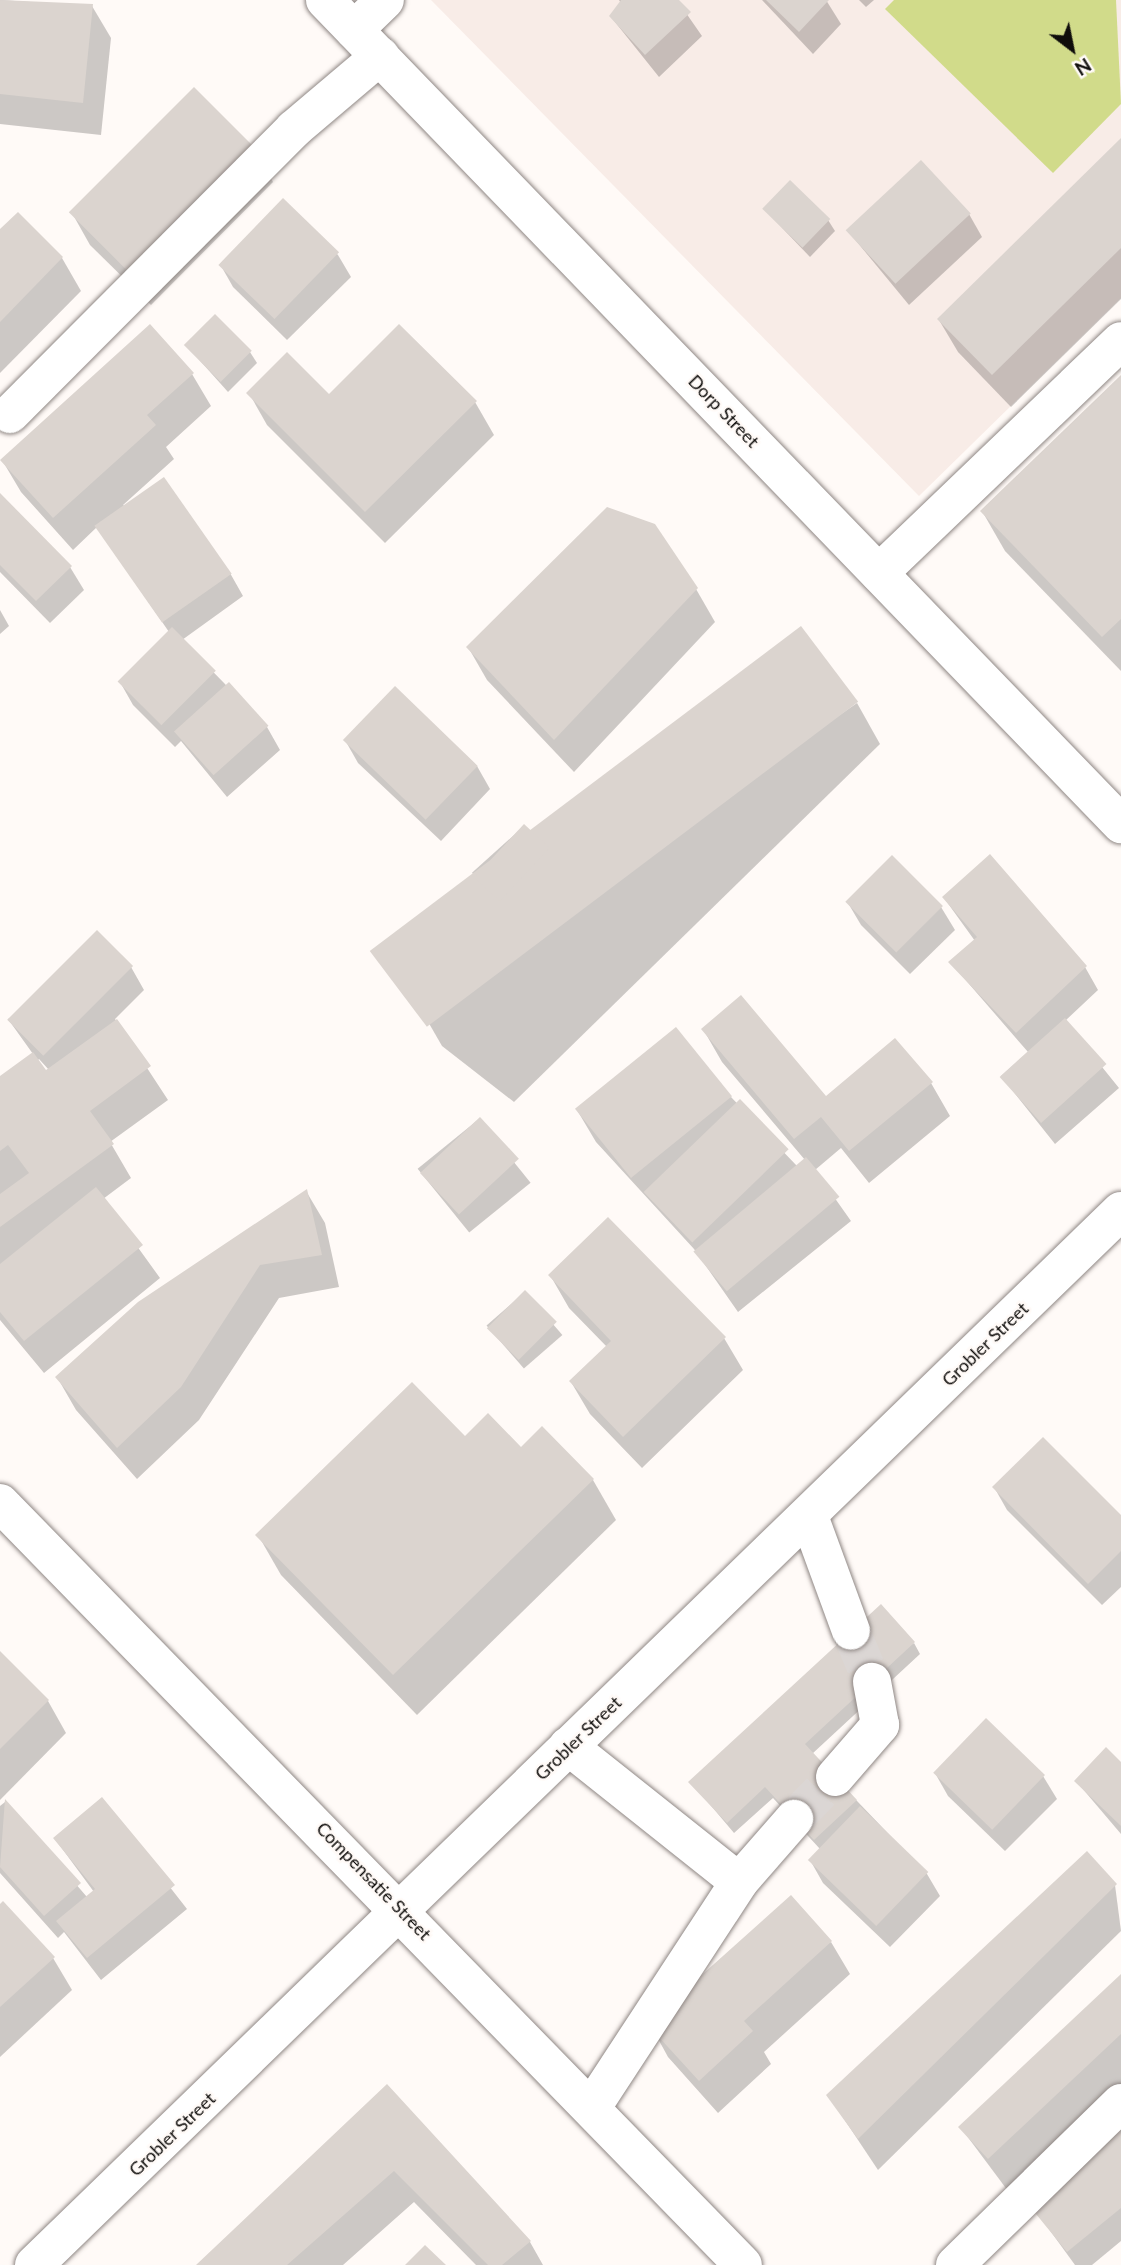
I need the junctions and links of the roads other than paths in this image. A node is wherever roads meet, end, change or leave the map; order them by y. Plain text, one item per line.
1 (325, 0) edge
2 (385, 0) edge
3 (367, 43) junction
4 (1121, 341) edge
5 (10, 414) dead end
6 (879, 573) junction
7 (1121, 824) edge
8 (1121, 1211) edge
9 (0, 1503) edge
10 (809, 1516) junction
11 (851, 1631) tunnel mouth
12 (872, 1682) tunnel mouth
13 (568, 1746) junction
14 (835, 1777) tunnel mouth
15 (794, 1819) tunnel mouth
16 (739, 1882) junction
17 (405, 1912) junction
18 (1121, 2103) edge
19 (592, 2107) junction
20 (34, 2265) edge
21 (743, 2265) edge
22 (955, 2265) edge

1 - 3 street, Dorp Street
2 - 3 street
3 - 5 street
3 - 6 street, Dorp Street
4 - 6 street
6 - 7 street, Dorp Street
8 - 10 street, Grobler Street
9 - 17 street, Compensatie Street
10 - 11 street
10 - 13 street, Grobler Street
12 - 14 street
13 - 16 street
13 - 17 street, Grobler Street
15 - 16 street
16 - 19 street
17 - 19 street, Compensatie Street
17 - 20 street, Grobler Street
18 - 22 street
19 - 21 street, Compensatie Street

